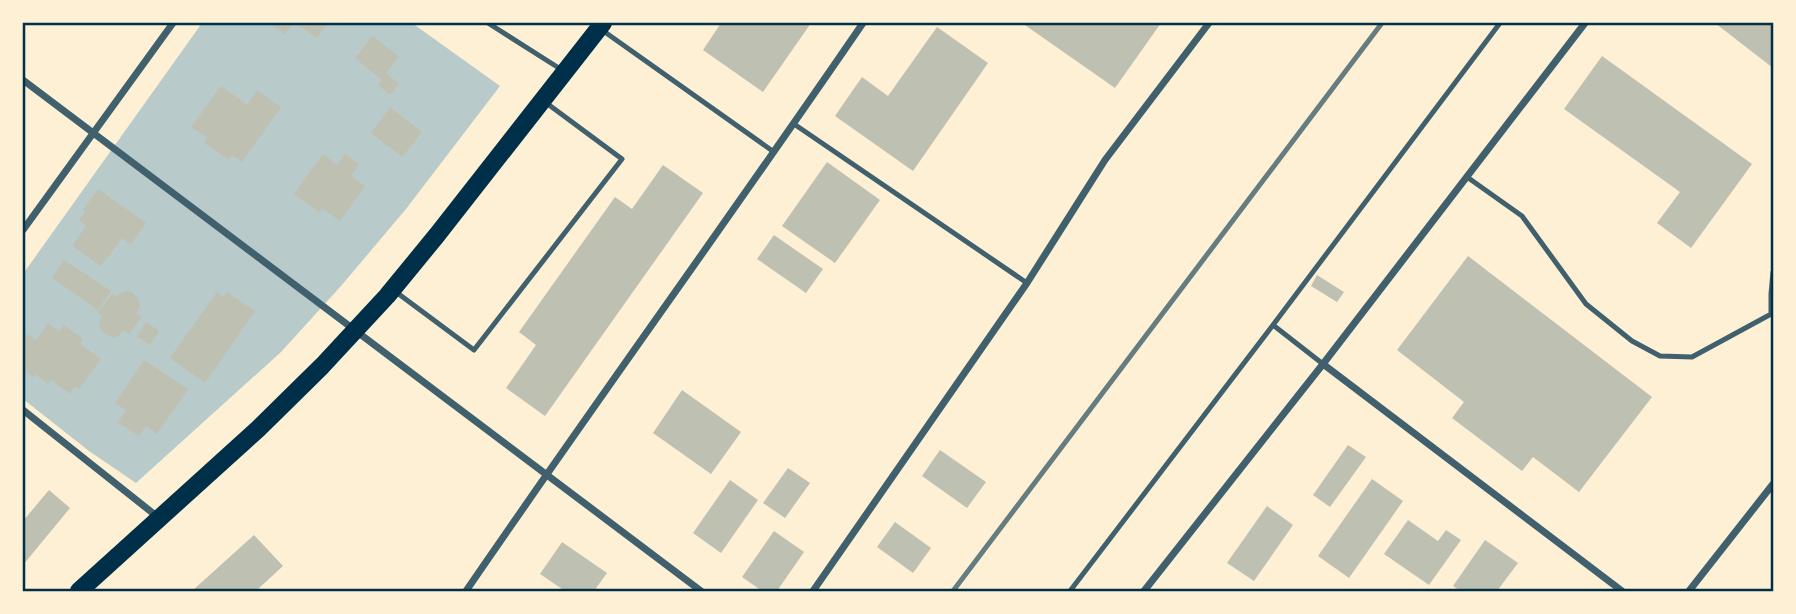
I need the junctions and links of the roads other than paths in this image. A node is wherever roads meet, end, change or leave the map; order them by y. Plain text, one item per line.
1 (173, 23) edge
2 (488, 23) edge
3 (863, 23) edge
4 (1209, 23) edge
5 (1500, 23) edge
6 (1586, 23) edge
7 (601, 25) edge
8 (564, 72) junction
9 (23, 80) edge
10 (542, 100) junction
11 (794, 124) junction
12 (93, 134) junction
13 (774, 152) junction
14 (1467, 177) junction
15 (23, 230) edge
16 (1773, 272) edge
17 (1027, 283) junction
18 (393, 289) junction
19 (1772, 313) edge
20 (1273, 325) junction
21 (354, 331) junction
22 (1323, 363) junction
23 (23, 410) edge
24 (545, 475) junction
25 (1773, 484) edge
26 (160, 519) junction
27 (79, 591) edge
28 (466, 591) edge
29 (701, 591) edge
30 (813, 591) edge
31 (1070, 591) edge
32 (1144, 591) edge
33 (1622, 591) edge
34 (1689, 591) edge

1 - 12 street
2 - 8 lane
3 - 11 street
4 - 17 street
5 - 20 lane
6 - 14 street
7 - 8 main road
7 - 13 lane
8 - 10 main road
9 - 12 street
10 - 18 main road
10 - 18 lane
11 - 13 street
11 - 17 lane
12 - 15 street
12 - 21 street
13 - 24 street
14 - 19 lane
14 - 22 street
16 - 19 lane
17 - 30 street
18 - 21 main road
20 - 22 lane
20 - 31 lane
21 - 24 street
21 - 26 main road
22 - 32 street
22 - 33 street
23 - 26 street
24 - 28 street
24 - 29 street
25 - 34 street
26 - 27 main road

